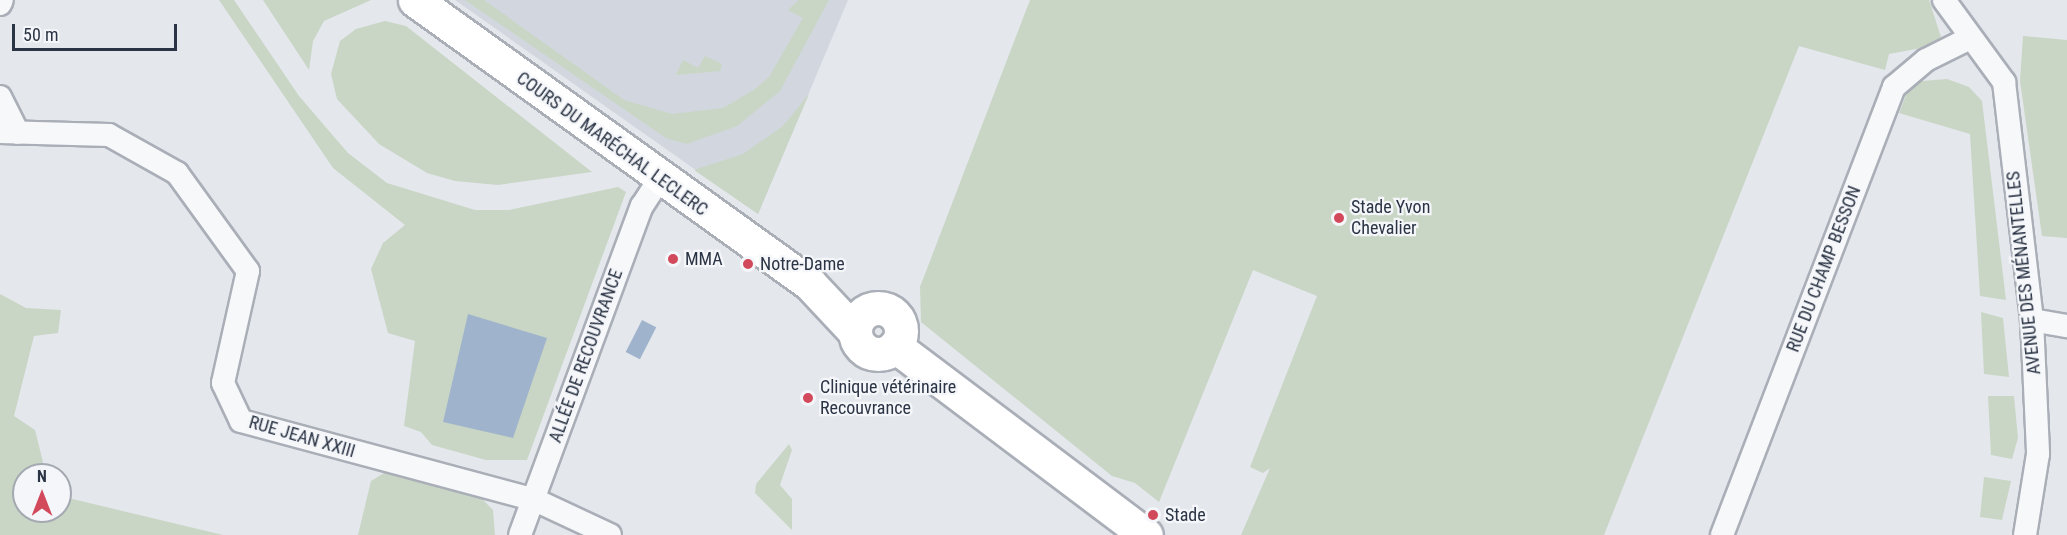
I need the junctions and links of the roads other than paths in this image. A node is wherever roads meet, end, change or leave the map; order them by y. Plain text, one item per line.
1 (415, 0) edge
2 (1944, 0) edge
3 (1970, 38) junction
4 (0, 97) edge
5 (9, 133) edge
6 (659, 180) junction
7 (2032, 320) junction
8 (2067, 326) edge
9 (533, 499) junction
10 (520, 535) edge
11 (610, 535) edge
12 (1146, 535) edge
13 (1722, 535) edge
14 (2025, 535) edge

1 - 6 main road, COURS DU MARÉCHAL LECLERC
2 - 3 street
3 - 7 street, AVENUE DES MÉNANTELLES
3 - 13 street, RUE DU CHAMP BESSON
4 - 5 street
5 - 9 street, RUE JEAN XXIII
6 - 9 street, ALLÉE DE RECOUVRANCE
6 - 12 main road, COURS DU MARÉCHAL LECLERC
7 - 8 street
7 - 14 street, AVENUE DES MÉNANTELLES
9 - 10 street, ALLÉE DE RECOUVRANCE
9 - 11 street, RUE JEAN XXIII

